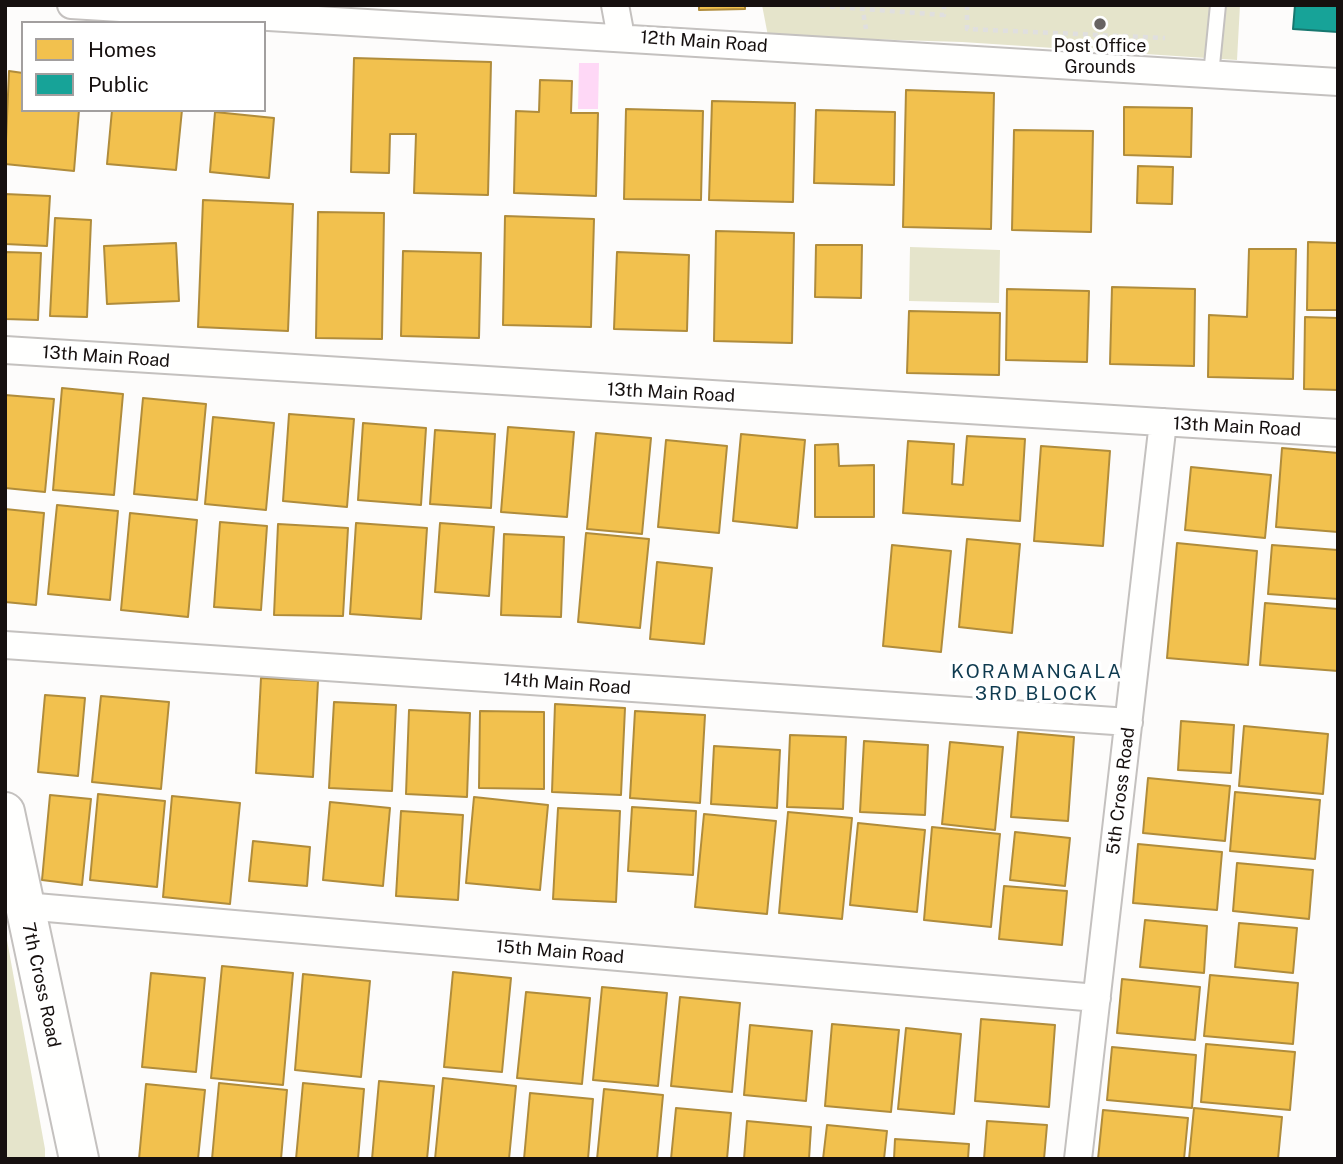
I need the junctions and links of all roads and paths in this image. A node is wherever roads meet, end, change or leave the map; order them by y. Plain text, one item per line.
1 (71, 5) edge
2 (615, 5) edge
3 (810, 5) edge
4 (943, 5) edge
5 (967, 5) edge
6 (1218, 5) edge
7 (621, 37) junction
8 (1165, 38) dead end
9 (1211, 75) junction
10 (1338, 82) edge
11 (5, 350) edge
12 (1163, 422) junction
13 (1338, 433) edge
14 (5, 645) edge
15 (1129, 722) junction
16 (5, 812) edge
17 (24, 906) junction
18 (1097, 998) junction
19 (79, 1159) edge
20 (1078, 1159) edge

1 - 7 street, 12th Main Road
2 - 7 street
3 - 4 path
5 - 8 path
6 - 9 lane
7 - 9 street, 12th Main Road
9 - 10 street, 12th Main Road
11 - 12 street, 13th Main Road
12 - 13 street, 13th Main Road
12 - 15 street, 5th Cross Road
14 - 15 street, 14th Main Road
15 - 18 street, 5th Cross Road
16 - 17 street, 7th Cross Road
17 - 18 street, 15th Main Road
17 - 19 street, 7th Cross Road
18 - 20 street, 5th Cross Road

